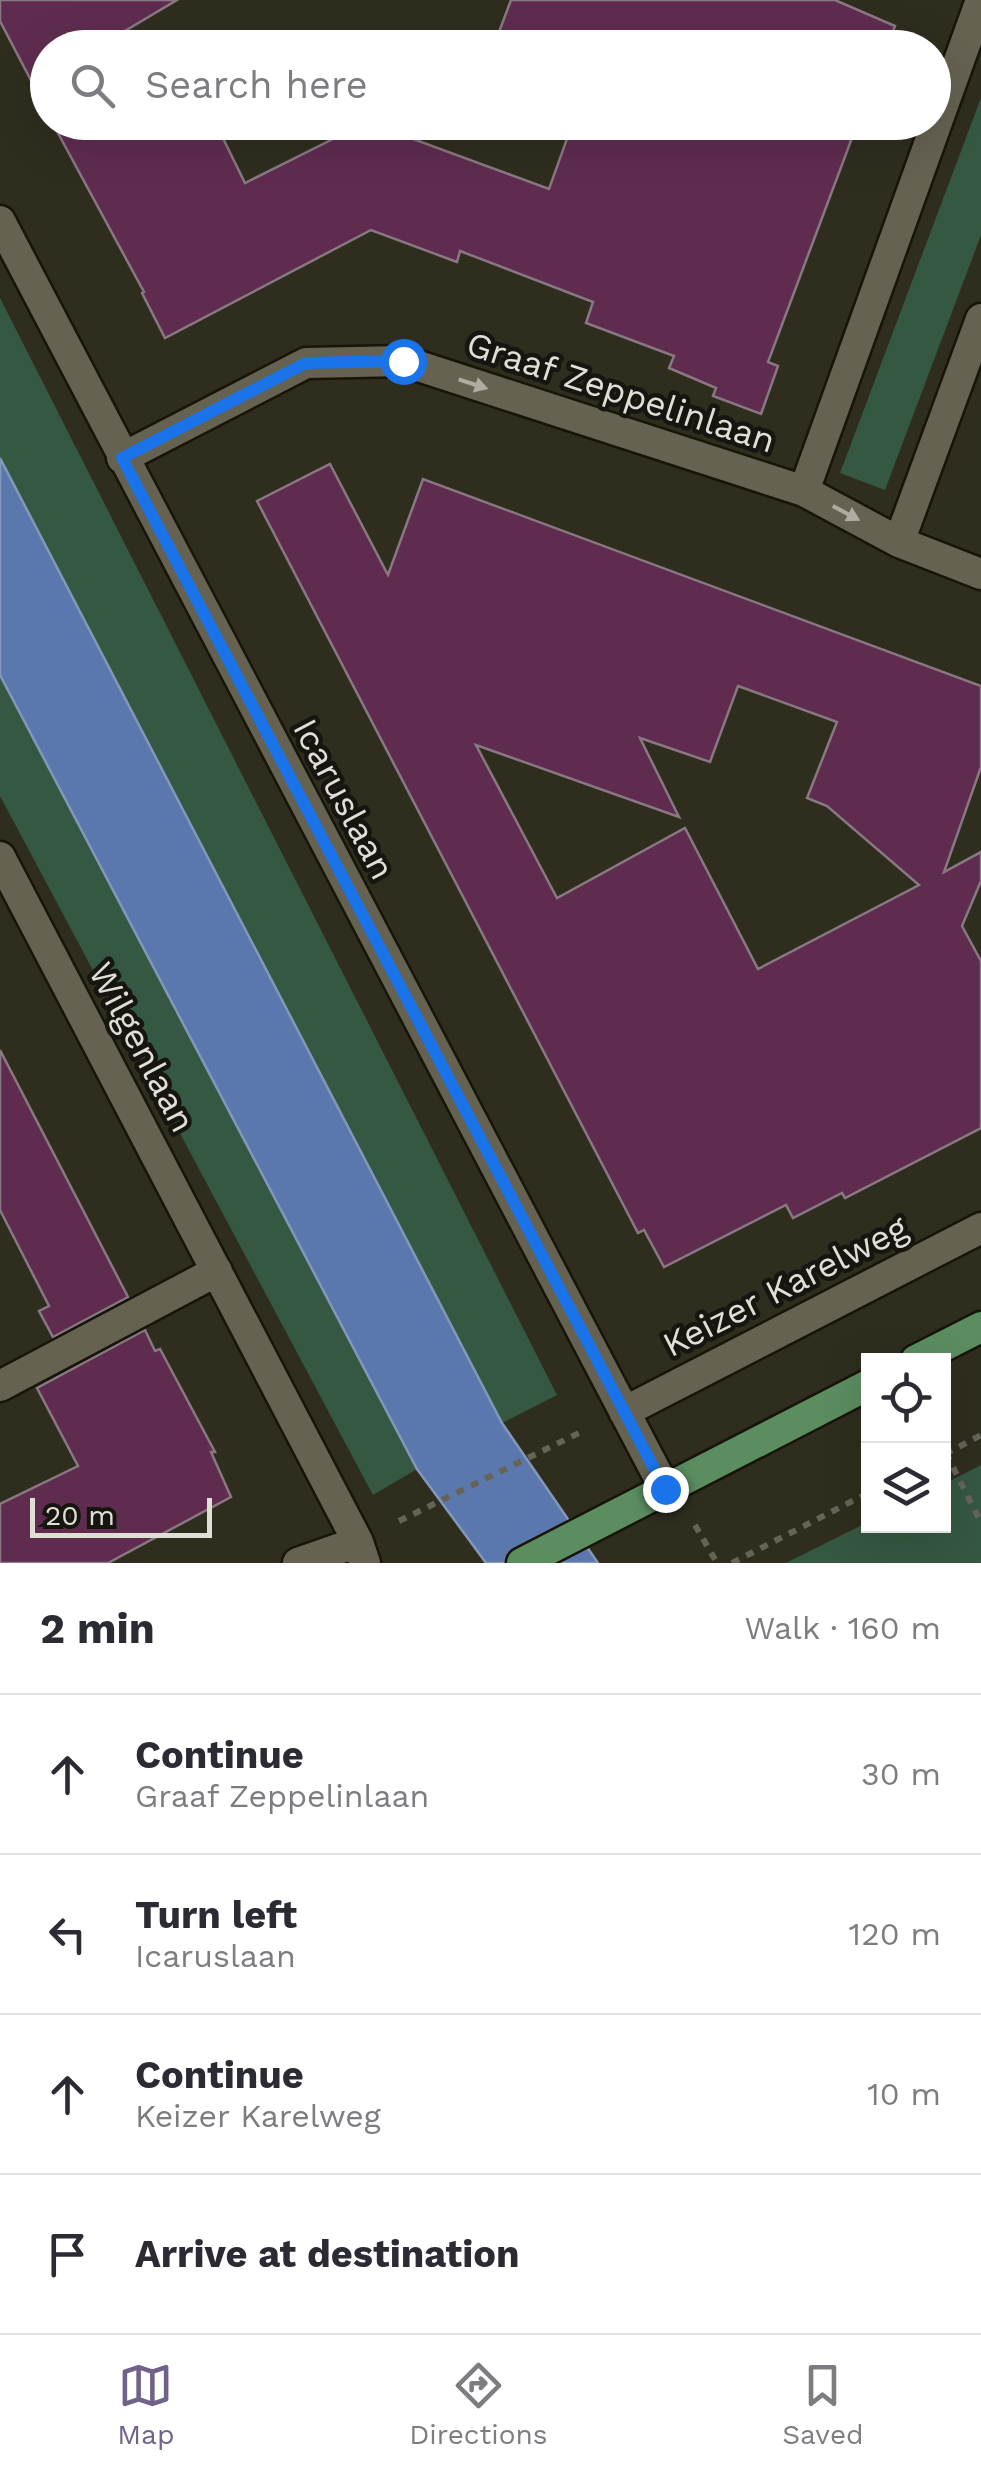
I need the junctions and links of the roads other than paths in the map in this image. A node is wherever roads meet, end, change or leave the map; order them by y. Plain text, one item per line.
1 (981, 0) edge
2 (951, 83) edge
3 (931, 140) edge
4 (0, 221) edge
5 (981, 319) edge
6 (122, 458) junction
7 (804, 491) junction
8 (899, 542) junction
9 (981, 574) edge
10 (0, 858) edge
11 (981, 1228) edge
12 (217, 1272) junction
13 (981, 1327) edge
14 (930, 1353) edge
15 (0, 1386) edge
16 (861, 1389) edge
17 (624, 1412) junction
18 (665, 1489) junction
19 (361, 1552) edge
20 (298, 1563) edge
21 (522, 1563) edge

1 - 2 street
3 - 7 street
4 - 6 street, Icaruslaan
5 - 8 street
6 -> 7 street, Graaf Zeppelinlaan
6 - 17 street, Icaruslaan
7 -> 8 street, Graaf Zeppelinlaan
8 - 9 street, Graaf Zeppelinlaan
10 - 12 street, Wilgenlaan
11 - 17 street, Keizer Karelweg
12 - 15 street
12 - 19 street, Wilgenlaan
13 - 14 main road
16 - 18 main road
17 - 18 street
18 - 21 main road
19 - 20 street

